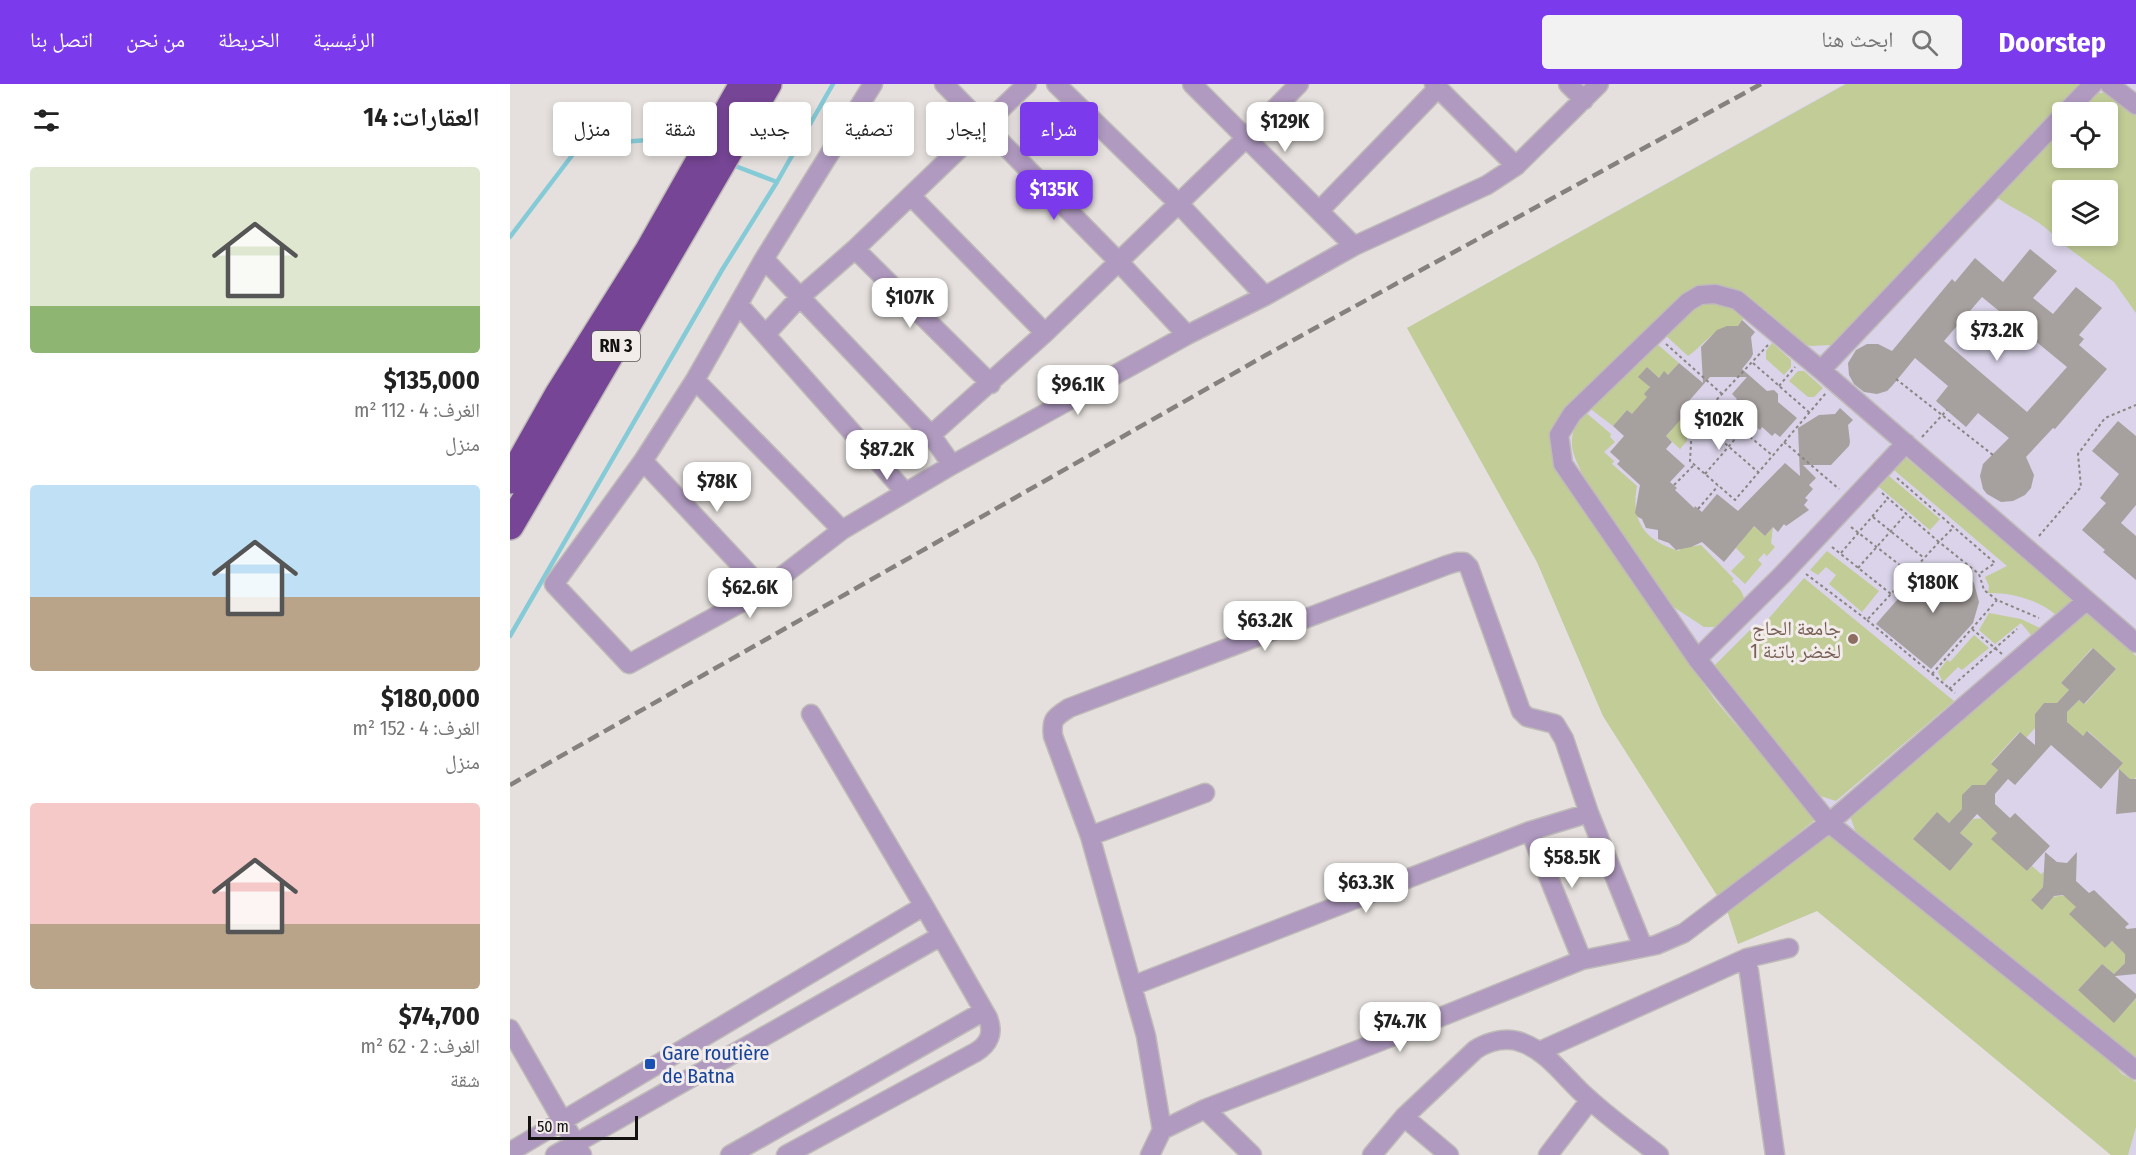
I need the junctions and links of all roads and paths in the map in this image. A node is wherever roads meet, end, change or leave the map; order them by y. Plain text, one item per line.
1 (743, 84) edge
2 (768, 84) edge
3 (873, 84) edge
4 (944, 84) edge
5 (1027, 84) edge
6 (1056, 84) edge
7 (1192, 84) edge
8 (1299, 84) edge
9 (1568, 84) edge
10 (1599, 84) edge
11 (2093, 84) edge
12 (2109, 84) edge
13 (1436, 86) edge
14 (1584, 100) junction
15 (962, 102) edge
16 (1008, 102) edge
17 (2076, 102) edge
18 (2136, 105) edge
19 (2052, 127) edge
20 (1245, 139) junction
21 (717, 148) edge
22 (1008, 149) edge
23 (717, 150) edge
24 (713, 156) edge
25 (713, 156) edge
26 (952, 156) edge
27 (1516, 166) junction
28 (911, 196) junction
29 (1179, 204) junction
30 (1319, 211) junction
31 (1354, 246) junction
32 (855, 249) junction
33 (764, 259) junction
34 (1118, 261) junction
35 (1265, 296) junction
36 (799, 298) junction
37 (739, 305) junction
38 (1046, 333) junction
39 (766, 334) junction
40 (1187, 334) junction
41 (1655, 334) junction
42 (1778, 334) junction
43 (1804, 356) junction
44 (1752, 363) junction
45 (1821, 370) junction
46 (1896, 379) dead end
47 (695, 380) junction
48 (1835, 382) junction
49 (991, 384) junction
50 (1779, 386) junction
51 (1722, 394) junction
52 (1712, 405) junction
53 (2136, 405) edge
54 (1947, 410) dead end
55 (1809, 412) junction
56 (1942, 415) junction
57 (1698, 420) junction
58 (1743, 431) junction
59 (931, 435) junction
60 (1784, 442) junction
61 (1909, 446) junction
62 (1729, 447) junction
63 (1993, 455) dead end
64 (1773, 456) junction
65 (643, 461) junction
66 (952, 465) junction
67 (1694, 465) junction
68 (1884, 467) junction
69 (1758, 472) junction
70 (1705, 474) junction
71 (510, 480) edge
72 (1869, 483) junction
73 (1674, 485) dead end
74 (1718, 486) junction
75 (905, 492) junction
76 (1888, 498) junction
77 (1853, 500) junction
78 (1698, 509) dead end
79 (1906, 514) junction
80 (1838, 516) junction
81 (1872, 517) junction
82 (510, 526) edge
83 (1954, 527) junction
84 (842, 530) junction
85 (1891, 531) junction
86 (1858, 532) junction
87 (1818, 537) junction
88 (1939, 542) junction
89 (1877, 547) junction
90 (2028, 550) junction
91 (1840, 554) junction
92 (1924, 558) junction
93 (1793, 564) junction
94 (1858, 568) junction
95 (1910, 573) junction
96 (1979, 574) junction
97 (764, 590) junction
98 (1891, 594) junction
99 (1997, 600) junction
100 (2086, 601) junction
101 (1867, 620) junction
102 (1972, 629) junction
103 (2017, 629) dead end
104 (2054, 629) junction
105 (2136, 643) edge
106 (1995, 649) junction
107 (1697, 659) junction
108 (2013, 664) junction
109 (1932, 674) junction
110 (1949, 689) junction
111 (1967, 704) junction
112 (811, 714) dead end
113 (1204, 793) dead end
114 (1589, 813) junction
115 (1829, 823) junction
116 (1530, 831) junction
117 (1090, 836) junction
118 (924, 906) junction
119 (941, 936) junction
120 (1643, 947) junction
121 (1789, 948) dead end
122 (1747, 958) junction
123 (1582, 960) junction
124 (1132, 986) junction
125 (984, 1011) junction
126 (510, 1029) edge
127 (1539, 1051) junction
128 (2136, 1070) edge
129 (1590, 1100) junction
130 (1205, 1109) junction
131 (1404, 1117) junction
132 (563, 1122) junction
133 (1162, 1130) junction
134 (542, 1134) junction
135 (511, 1149) edge
136 (578, 1149) edge
137 (554, 1155) edge
138 (730, 1155) edge
139 (786, 1155) edge
140 (1150, 1155) edge
141 (1252, 1155) edge
142 (1372, 1155) edge
143 (1449, 1155) edge
144 (1548, 1155) edge
145 (1659, 1155) edge
146 (1775, 1155) edge

1 - 21 highway, RN 3
2 - 23 highway, RN 3
3 - 33 street
4 - 15 street
5 - 16 street
6 - 29 street
7 - 20 street
8 - 20 street
9 - 14 street
10 - 14 street
11 - 17 street
12 - 18 street
13 - 27 street
13 - 30 street
14 - 27 street
19 - 45 street
20 - 29 street
20 - 30 street
22 - 34 street
24 - 71 highway, RN 3
25 - 82 highway, RN 3
26 - 28 street
27 - 31 street
28 - 32 street
28 - 38 street
29 - 34 street
29 - 35 street
30 - 31 street
31 - 35 street
32 - 36 street
32 - 49 street
33 - 36 street
33 - 37 street
34 - 38 street
34 - 40 street
35 - 40 street
36 - 39 street
36 - 59 street
37 - 39 street
37 - 47 street
38 - 49 street
39 - 75 street
40 - 66 street
41 - 42 street
41 - 51 path
41 - 107 street
42 - 43 street
42 - 44 path
43 - 45 street
43 - 50 path
44 - 50 path
44 - 51 path
45 - 48 street
46 - 56 path
47 - 65 street
47 - 84 street
48 - 55 path
48 - 61 street
49 - 59 street
50 - 55 path
51 - 52 path
52 - 57 path
52 - 58 path
53 - 90 path
54 - 56 path
55 - 60 path
56 - 61 path
56 - 63 path
57 - 62 path
57 - 67 path
58 - 62 path
58 - 64 path
59 - 66 street
60 - 64 path
60 - 77 path
61 - 68 street
61 - 90 street
62 - 69 path
62 - 70 path
64 - 69 path
65 - 97 street
65 - 97 street
66 - 75 street
67 - 70 path
67 - 73 path
68 - 72 street
68 - 83 path
69 - 74 path
70 - 74 path
72 - 76 path
72 - 77 street
74 - 78 path
75 - 84 street
76 - 79 path
76 - 81 path
77 - 80 street
79 - 85 path
79 - 88 path
80 - 86 path
80 - 87 street
81 - 85 path
81 - 86 path
83 - 88 path
83 - 96 path
84 - 97 street
85 - 89 path
85 - 92 path
86 - 89 path
86 - 91 path
87 - 91 path
87 - 93 street
88 - 92 path
88 - 96 path
89 - 94 path
89 - 95 path
90 - 100 street
91 - 94 path
92 - 95 path
93 - 101 path
93 - 107 street
94 - 98 path
95 - 98 path
96 - 99 path
98 - 101 path
99 - 102 path
99 - 104 path
100 - 104 street
100 - 105 street
101 - 109 path
102 - 106 path
102 - 109 path
103 - 106 path
104 - 108 street
106 - 108 path
106 - 110 path
107 - 115 street
108 - 111 street
109 - 110 path
110 - 111 path
111 - 115 street
112 - 118 street
113 - 117 street
114 - 116 street
114 - 117 street
114 - 120 street
115 - 120 street
115 - 128 street
116 - 123 street
116 - 124 street
117 - 124 street
118 - 119 street
118 - 132 street
119 - 125 street
119 - 136 street
120 - 123 street
121 - 122 street
122 - 127 street
122 - 146 street
123 - 130 street
124 - 133 street
125 - 138 street
125 - 139 street
126 - 132 street
127 - 129 street
127 - 131 street
129 - 144 street
129 - 145 street
130 - 133 street
130 - 141 street
131 - 142 street
131 - 143 street
132 - 134 street
132 - 136 street
133 - 140 street
134 - 135 street
134 - 137 street
136 - 137 street

